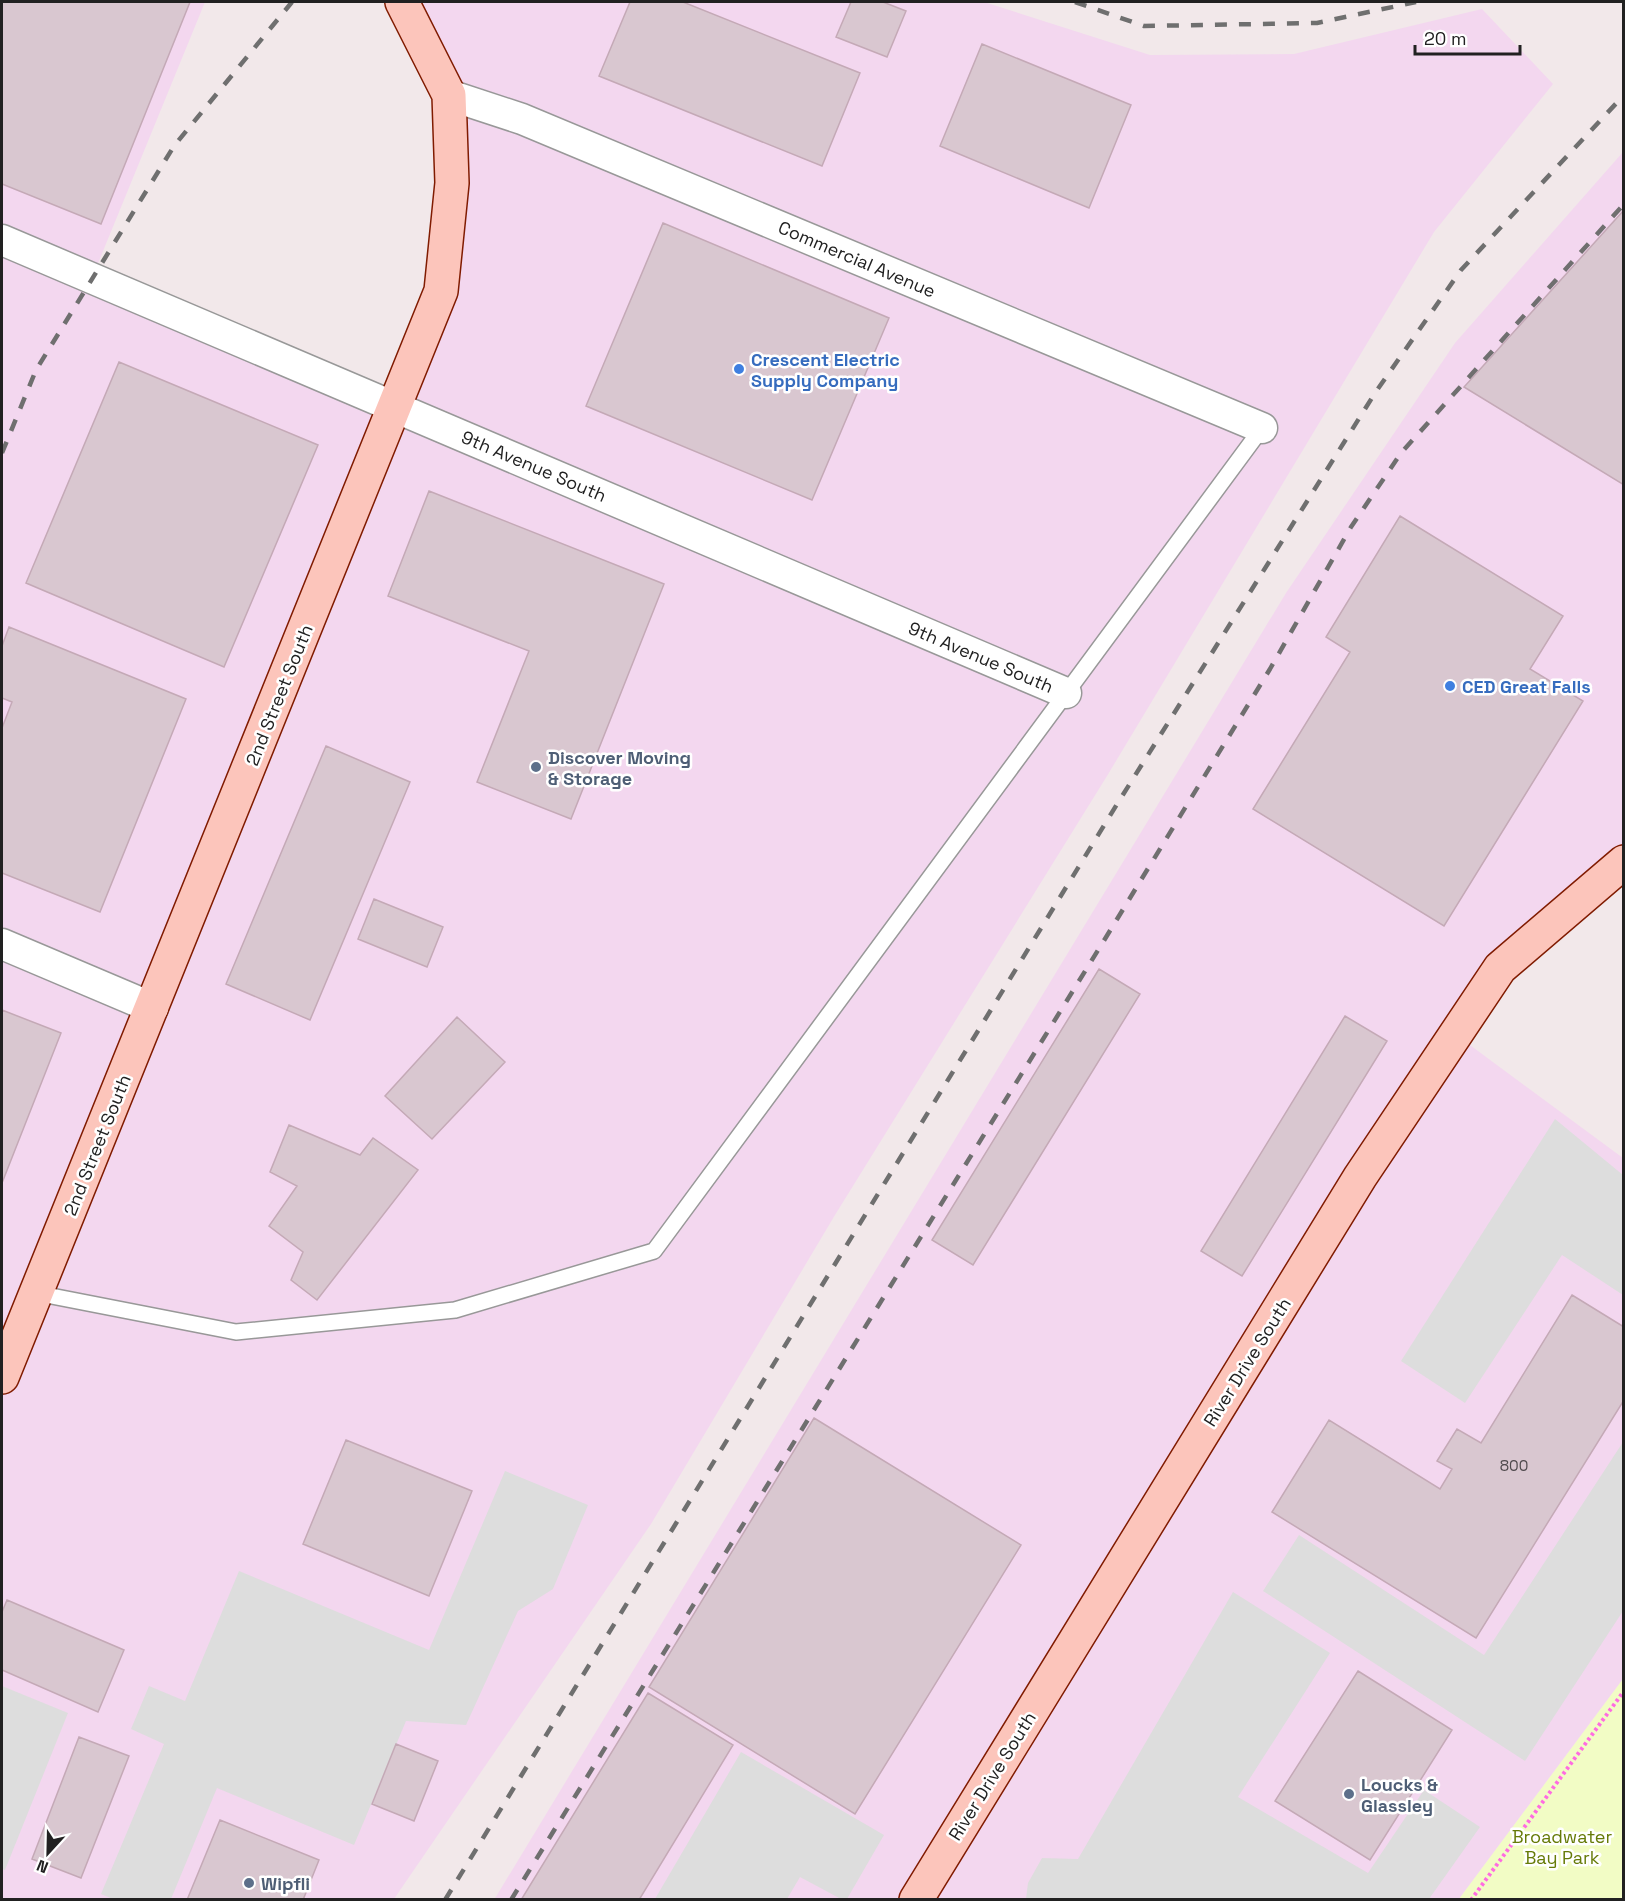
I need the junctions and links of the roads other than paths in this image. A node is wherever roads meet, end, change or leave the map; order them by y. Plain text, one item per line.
1 (402, 2) edge
2 (450, 95) junction
3 (2, 240) edge
4 (396, 407) junction
5 (1262, 428) joint
6 (1066, 693) junction
7 (1623, 862) edge
8 (2, 944) edge
9 (153, 1008) junction
10 (36, 1293) junction
11 (2, 1377) edge
12 (916, 1899) edge

1 - 2 street, 2nd Street South
2 - 4 street, 2nd Street South
2 - 5 street, Commercial Avenue
3 - 4 street, 9th Avenue South
4 - 6 street, 9th Avenue South
4 - 9 street, 2nd Street South
5 - 6 lane
6 - 10 lane
7 - 12 street, River Drive South
8 - 9 street
9 - 10 street, 2nd Street South
10 - 11 street, 2nd Street South

